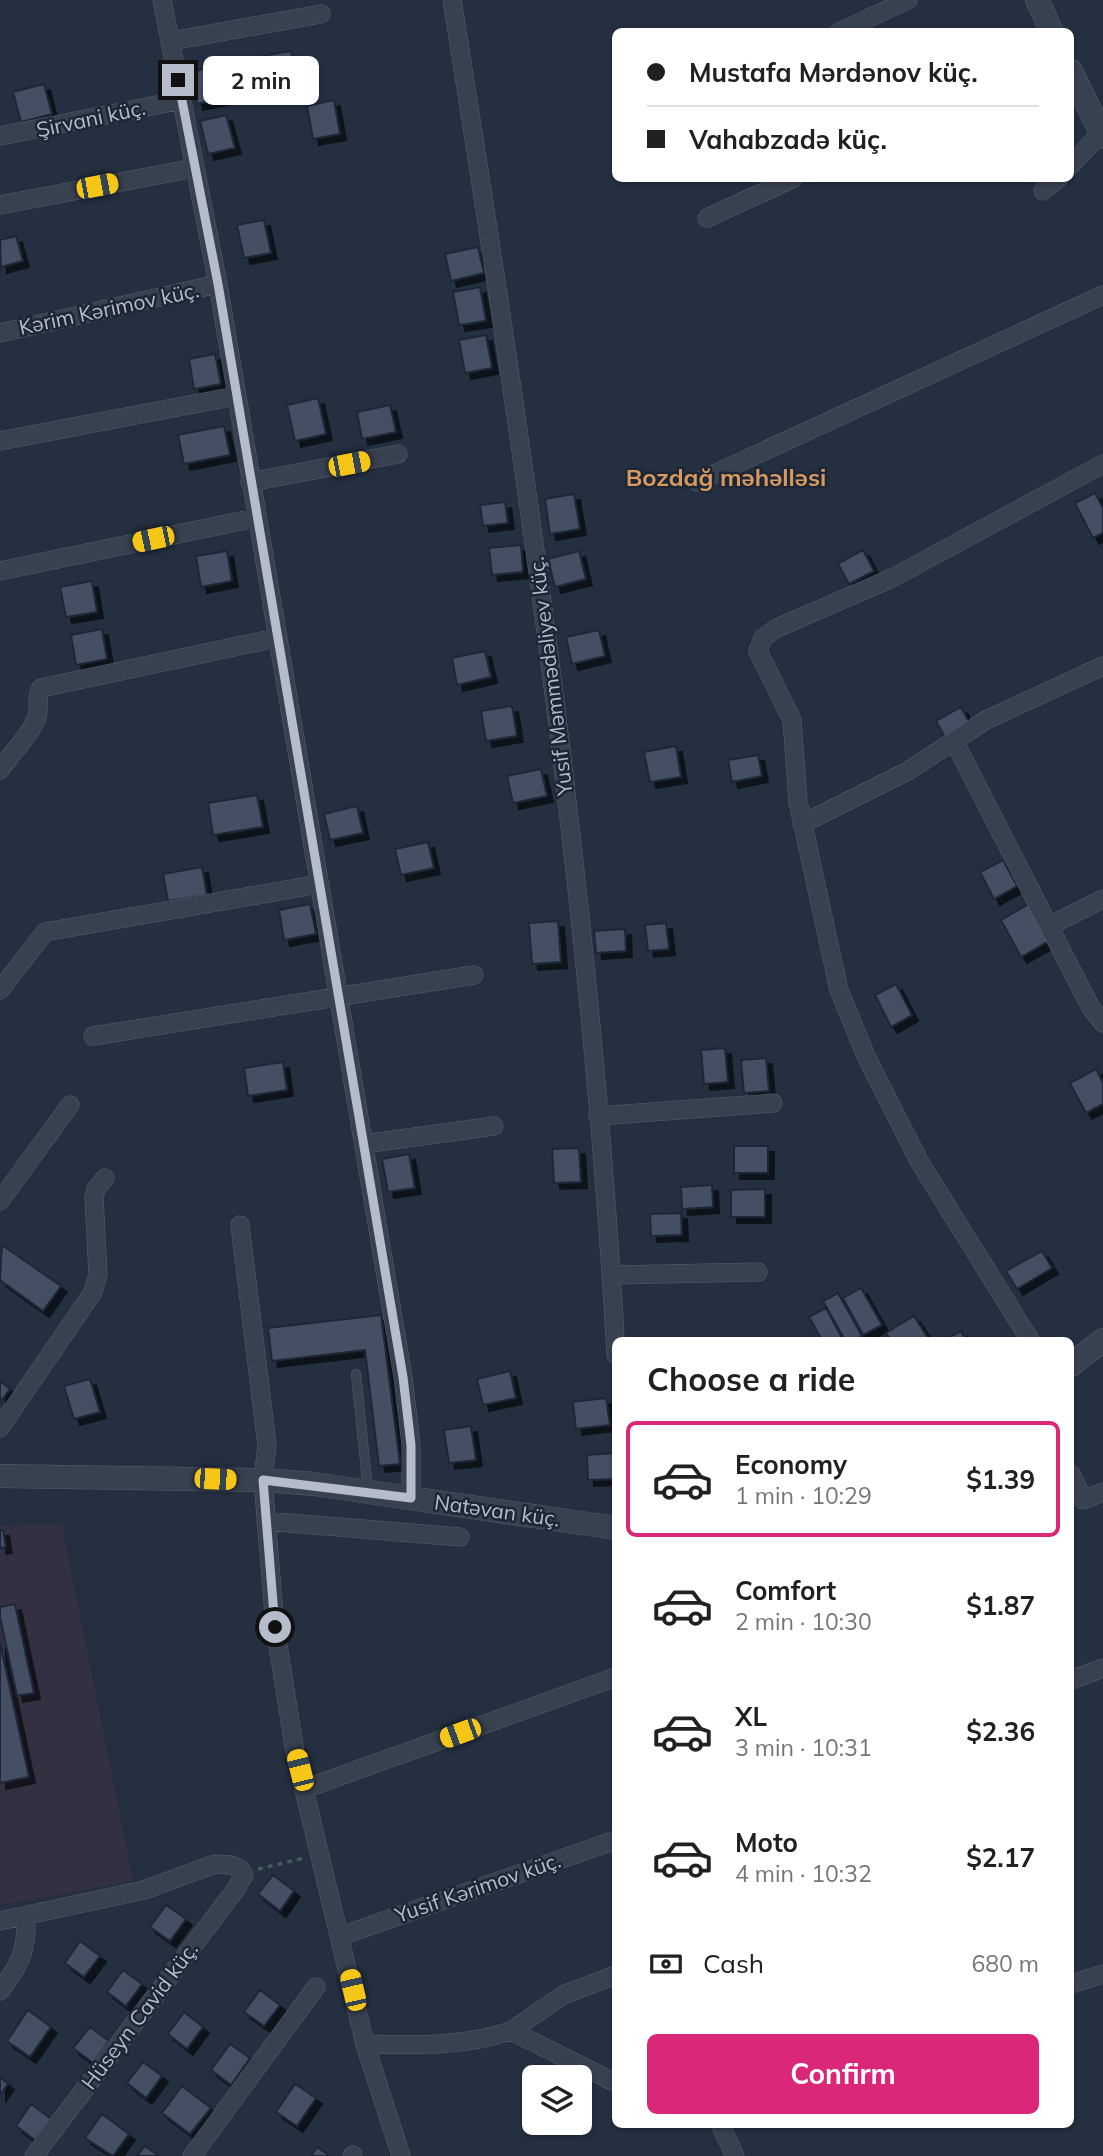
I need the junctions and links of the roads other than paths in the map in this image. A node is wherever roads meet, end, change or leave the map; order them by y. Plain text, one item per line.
1 (163, 0) edge
2 (452, 0) edge
3 (908, 0) edge
4 (1037, 0) edge
5 (321, 14) dead end
6 (848, 28) edge
7 (1050, 28) edge
8 (171, 41) junction
9 (1074, 77) edge
10 (182, 100) junction
11 (1102, 135) edge
12 (0, 136) edge
13 (1074, 162) edge
14 (195, 167) junction
15 (785, 182) edge
16 (1054, 182) edge
17 (1043, 191) dead end
18 (0, 205) edge
19 (707, 218) dead end
20 (218, 284) junction
21 (1103, 295) edge
22 (0, 333) edge
23 (236, 396) junction
24 (0, 441) edge
25 (398, 454) dead end
26 (1103, 464) edge
27 (250, 482) junction
28 (697, 482) dead end
29 (255, 518) junction
30 (0, 571) edge
31 (276, 638) junction
32 (1103, 666) edge
33 (954, 741) junction
34 (0, 770) edge
35 (802, 824) junction
36 (320, 884) junction
37 (1103, 899) edge
38 (1049, 926) junction
39 (474, 975) dead end
40 (0, 990) edge
41 (339, 997) junction
42 (1103, 1023) edge
43 (93, 1036) dead end
44 (773, 1103) dead end
45 (70, 1105) dead end
46 (598, 1115) junction
47 (494, 1126) dead end
48 (364, 1144) junction
49 (106, 1178) dead end
50 (0, 1201) edge
51 (240, 1226) dead end
52 (758, 1272) dead end
53 (612, 1275) junction
54 (615, 1337) edge
55 (1028, 1337) edge
56 (1103, 1340) edge
57 (1074, 1363) edge
58 (356, 1374) dead end
59 (0, 1428) edge
60 (0, 1476) edge
61 (263, 1480) junction
62 (369, 1492) junction
63 (1103, 1492) edge
64 (411, 1498) junction
65 (1077, 1502) edge
66 (266, 1521) junction
67 (612, 1527) edge
68 (460, 1537) dead end
69 (1103, 1668) edge
70 (612, 1678) edge
71 (1074, 1679) edge
72 (304, 1789) junction
73 (612, 1840) edge
74 (26, 1916) junction
75 (0, 1921) edge
76 (341, 1936) junction
77 (1103, 1974) edge
78 (612, 1977) edge
79 (1074, 1983) edge
80 (316, 1987) dead end
81 (0, 1991) edge
82 (511, 2031) junction
83 (365, 2044) junction
84 (612, 2081) edge
85 (722, 2128) edge
86 (34, 2156) edge
87 (192, 2156) edge
88 (401, 2156) edge
89 (735, 2156) edge

1 - 8 street
2 - 46 street, Yusif Məmmədəliyev küç.
3 - 6 street
4 - 7 street
5 - 8 street
8 - 10 street
9 - 11 street
10 - 12 street, Şirvani küç.
10 - 14 street
11 - 13 street
14 - 18 street
14 - 20 street
15 - 19 street
16 - 17 street
20 - 22 street, Kərim Kərimov küç.
20 - 23 street
21 - 28 street
23 - 24 street
23 - 27 street
25 - 27 street
26 - 35 street
27 - 29 street
29 - 30 street
29 - 31 street
31 - 34 street
31 - 36 street
32 - 33 street
33 - 35 street
33 - 38 street
35 - 55 street
36 - 40 street
36 - 41 street
37 - 38 street
38 - 42 street
39 - 41 street
41 - 43 street
41 - 48 street
44 - 46 street
45 - 50 street
46 - 53 street, Yusif Məmmədəliyev küç.
47 - 48 street
48 - 64 street
49 - 59 street
51 - 61 street
52 - 53 street
53 - 54 street, Yusif Məmmədəliyev küç.
56 - 57 street
58 - 62 lane
60 - 61 street, Natəvan küç.
61 - 62 street, Natəvan küç.
61 - 66 street
62 - 64 street, Natəvan küç.
63 - 65 street
64 - 67 street, Natəvan küç.
66 - 68 street
66 - 72 street
69 - 71 street
70 - 72 street
72 - 76 street
73 - 76 street, Yusif Kərimov küç.
74 - 75 street
74 - 81 street
74 - 86 street, Hüseyn Cavid küç.
76 - 83 street
77 - 79 street
78 - 82 street
80 - 87 street
82 - 83 street
82 - 84 street
83 - 88 street
85 - 89 street

